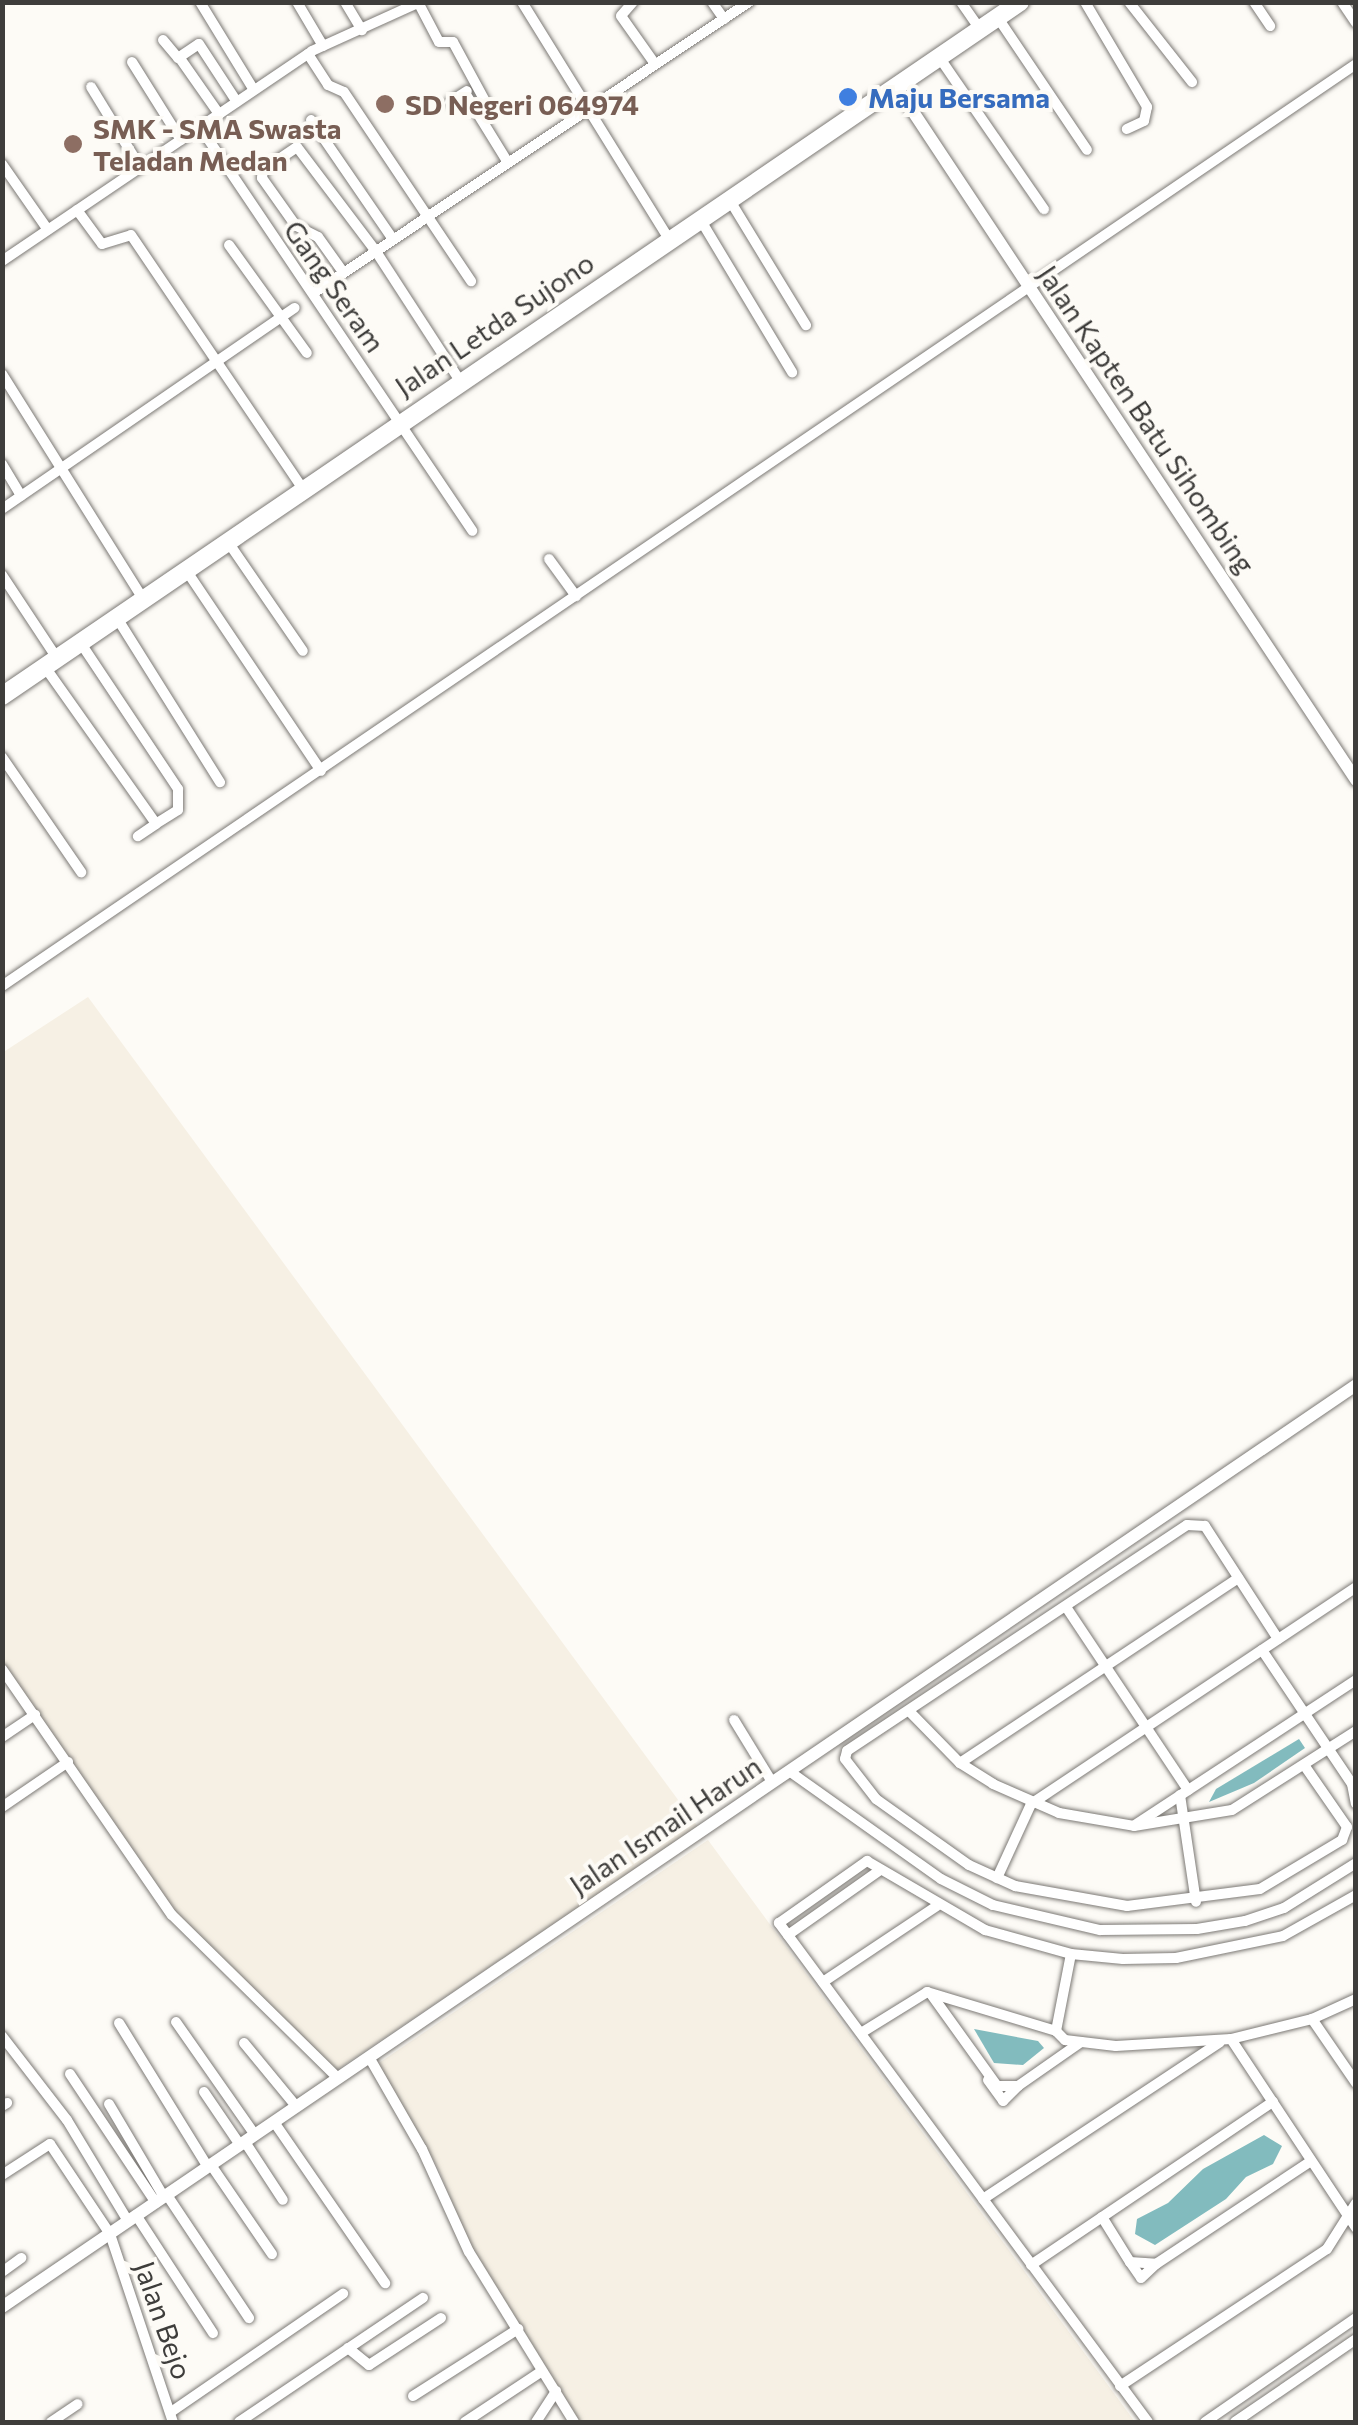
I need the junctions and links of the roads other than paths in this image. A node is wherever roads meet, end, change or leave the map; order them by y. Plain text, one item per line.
1 (200, 2) edge
2 (297, 2) edge
3 (344, 2) edge
4 (522, 2) edge
5 (632, 2) edge
6 (712, 2) edge
7 (749, 2) edge
8 (962, 2) edge
9 (1020, 2) edge
10 (1085, 2) edge
11 (1129, 2) edge
12 (1254, 2) edge
13 (1342, 2) edge
14 (419, 3) edge
15 (998, 18) junction
16 (724, 19) junction
17 (1356, 24) edge
18 (1270, 26) dead end
19 (362, 30) junction
20 (980, 30) junction
21 (163, 40) dead end
22 (323, 46) junction
23 (308, 54) junction
24 (180, 56) junction
25 (940, 57) junction
26 (132, 62) dead end
27 (654, 64) junction
28 (1356, 64) edge
29 (1192, 82) dead end
30 (477, 85) junction
31 (896, 86) junction
32 (90, 87) dead end
33 (254, 90) junction
34 (465, 93) junction
35 (236, 102) junction
36 (450, 102) dead end
37 (586, 108) junction
38 (491, 112) dead end
39 (219, 114) junction
40 (311, 120) dead end
41 (200, 127) junction
42 (1127, 129) dead end
43 (180, 140) junction
44 (1086, 150) dead end
45 (507, 160) junction
46 (2, 164) edge
47 (140, 167) junction
48 (729, 198) junction
49 (1044, 209) dead end
50 (78, 210) junction
51 (424, 216) junction
52 (699, 218) junction
53 (48, 230) junction
54 (392, 238) junction
55 (669, 238) junction
56 (229, 244) dead end
57 (375, 250) junction
58 (5, 255) edge
59 (343, 272) junction
60 (471, 281) dead end
61 (1028, 285) junction
62 (315, 292) junction
63 (295, 308) dead end
64 (281, 316) junction
65 (806, 325) dead end
66 (308, 353) dead end
67 (215, 362) junction
68 (792, 372) dead end
69 (2, 374) edge
70 (460, 381) junction
71 (399, 422) junction
72 (2, 464) edge
73 (63, 467) junction
74 (303, 488) junction
75 (21, 496) junction
76 (2, 509) edge
77 (472, 531) dead end
78 (227, 541) junction
79 (549, 560) dead end
80 (186, 570) junction
81 (2, 575) edge
82 (576, 596) junction
83 (143, 599) junction
84 (117, 618) junction
85 (80, 642) junction
86 (303, 651) dead end
87 (51, 663) junction
88 (2, 696) edge
89 (2, 756) edge
90 (321, 770) junction
91 (1356, 780) edge
92 (220, 782) dead end
93 (156, 824) junction
94 (138, 836) dead end
95 (81, 872) dead end
96 (2, 986) edge
97 (1356, 1384) edge
98 (1238, 1578) junction
99 (1356, 1587) edge
100 (1066, 1607) junction
101 (1278, 1639) junction
102 (1262, 1650) junction
103 (1106, 1667) junction
104 (4, 1675) edge
105 (1356, 1680) edge
106 (909, 1711) junction
107 (1305, 1714) junction
108 (35, 1715) junction
109 (734, 1720) dead end
110 (1146, 1727) junction
111 (1355, 1733) edge
112 (2, 1737) edge
113 (1328, 1748) junction
114 (68, 1762) junction
115 (960, 1762) junction
116 (1304, 1764) junction
117 (789, 1771) junction
118 (772, 1782) junction
119 (1354, 1784) edge
120 (1184, 1793) junction
121 (1031, 1804) junction
122 (1356, 1804) edge
123 (2, 1808) edge
124 (1184, 1822) junction
125 (1134, 1826) junction
126 (1356, 1863) edge
127 (998, 1878) junction
128 (1356, 1895) edge
129 (1196, 1902) junction
130 (937, 1906) junction
131 (1071, 1954) junction
132 (823, 1982) junction
133 (931, 1993) junction
134 (1356, 1999) edge
135 (1312, 2019) junction
136 (176, 2022) dead end
137 (119, 2024) dead end
138 (1056, 2031) junction
139 (860, 2034) junction
140 (3, 2038) edge
141 (1227, 2040) junction
142 (1081, 2042) junction
143 (244, 2043) dead end
144 (369, 2057) junction
145 (70, 2074) dead end
146 (338, 2078) junction
147 (1356, 2083) edge
148 (204, 2092) dead end
149 (1272, 2102) junction
150 (109, 2104) dead end
151 (296, 2106) junction
152 (274, 2122) junction
153 (247, 2141) junction
154 (1311, 2161) junction
155 (210, 2166) junction
156 (2, 2174) edge
157 (162, 2198) junction
158 (983, 2199) junction
159 (283, 2200) dead end
160 (1356, 2203) edge
161 (1347, 2216) junction
162 (1102, 2217) junction
163 (132, 2218) junction
164 (1356, 2228) edge
165 (110, 2234) junction
166 (272, 2254) dead end
167 (21, 2258) dead end
168 (1031, 2265) junction
169 (2, 2272) edge
170 (385, 2283) dead end
171 (343, 2294) dead end
172 (423, 2298) dead end
173 (2, 2307) edge
174 (249, 2318) dead end
175 (441, 2318) dead end
176 (1356, 2318) edge
177 (518, 2329) junction
178 (213, 2333) dead end
179 (1356, 2339) edge
180 (348, 2348) junction
181 (542, 2371) junction
182 (1120, 2386) junction
183 (413, 2396) dead end
184 (549, 2396) junction
185 (78, 2404) dead end
186 (172, 2417) edge
187 (51, 2422) edge
188 (239, 2422) edge
189 (465, 2422) edge
190 (536, 2422) edge
191 (574, 2422) edge
192 (1148, 2422) edge
193 (1205, 2422) edge
194 (1235, 2422) edge

1 - 33 street
2 - 22 street
3 - 19 street
4 - 37 street
5 - 27 street
6 - 16 street
7 - 16 street
8 - 20 street
9 - 15 highway, Jalan Letda Sujono
10 - 42 street
11 - 29 street
12 - 18 street
13 - 17 street
14 - 19 street
14 - 30 street
15 - 20 highway, Jalan Letda Sujono
15 - 44 street
16 - 27 street
19 - 22 street
20 - 25 highway, Jalan Letda Sujono
21 - 24 street
22 - 23 street
23 - 33 street
23 - 51 street
24 - 35 street
24 - 39 street
25 - 31 highway, Jalan Letda Sujono
25 - 49 street
26 - 43 street
27 - 37 street
28 - 61 street
30 - 34 street
30 - 38 street
31 - 48 highway, Jalan Letda Sujono
31 - 61 street, Jalan Kapten Batu Sihombing
32 - 47 street
33 - 35 street
34 - 36 street
34 - 45 street
35 - 39 street
37 - 45 street
37 - 55 street
39 - 41 street
40 - 54 street
41 - 43 street
41 - 62 street, Gang Seram
43 - 47 street
45 - 51 street
46 - 53 street
47 - 50 street
48 - 52 highway, Jalan Letda Sujono
48 - 65 street
50 - 53 street
50 - 67 street
51 - 54 street
51 - 60 street
52 - 55 highway, Jalan Letda Sujono
52 - 68 street
53 - 58 street
54 - 57 street
55 - 70 highway, Jalan Letda Sujono
56 - 64 street
57 - 59 street
57 - 59 street
57 - 70 street
59 - 62 street
61 - 82 street
61 - 91 street, Jalan Kapten Batu Sihombing
62 - 71 street, Gang Seram
63 - 64 street
64 - 66 street
64 - 67 street
67 - 73 street
67 - 74 street
69 - 73 street
70 - 71 highway, Jalan Letda Sujono
71 - 74 highway, Jalan Letda Sujono
71 - 77 street, Gang Seram
72 - 75 street
73 - 75 street
73 - 83 street
74 - 78 highway, Jalan Letda Sujono
75 - 76 street
78 - 80 highway, Jalan Letda Sujono
78 - 86 street
79 - 82 street
80 - 83 highway, Jalan Letda Sujono
80 - 90 street
81 - 87 street
82 - 90 street
83 - 84 highway, Jalan Letda Sujono
84 - 85 highway, Jalan Letda Sujono
84 - 92 street
85 - 87 highway, Jalan Letda Sujono
85 - 93 street
87 - 88 highway, Jalan Letda Sujono
87 - 93 street
89 - 95 street
90 - 96 street
93 - 94 street
97 - 117 street, Jalan Ismail Harun
98 - 100 street
98 - 101 street
98 - 103 street
99 - 101 street
100 - 103 street
100 - 106 street
101 - 102 street
102 - 107 street
102 - 110 street
103 - 110 street
103 - 115 street
104 - 108 street
105 - 107 street
106 - 115 street
106 - 127 street
107 - 113 street
107 - 120 street
108 - 112 street
108 - 114 street
109 - 118 street
110 - 120 street
110 - 121 street
111 - 113 street
113 - 116 street
113 - 119 street
114 - 123 street
114 - 146 street
115 - 121 street
116 - 124 street
116 - 129 street
117 - 118 street, Jalan Ismail Harun
117 - 126 street
118 - 144 street, Jalan Ismail Harun
119 - 122 street
120 - 124 street
120 - 125 street
121 - 125 street
121 - 127 street
124 - 125 street
124 - 129 street
127 - 129 street
128 - 131 street
130 - 131 street
130 - 132 street
130 - 132 street
131 - 138 street
132 - 139 street
133 - 138 street
133 - 139 street
133 - 142 street
134 - 135 street
135 - 141 street
135 - 147 street
136 - 153 street
137 - 155 street
138 - 142 street
139 - 158 street
140 - 163 street
141 - 142 street
141 - 149 street
141 - 158 street
143 - 151 street
144 - 146 street, Jalan Ismail Harun
144 - 177 street
145 - 157 street
146 - 151 street, Jalan Ismail Harun
148 - 153 street
149 - 154 street
149 - 162 street
150 - 157 street
151 - 152 street, Jalan Ismail Harun
152 - 153 street, Jalan Ismail Harun
152 - 170 street
153 - 155 street, Jalan Ismail Harun
153 - 159 street
154 - 161 street
154 - 162 street
155 - 157 street, Jalan Ismail Harun
155 - 166 street
156 - 165 street, Jalan Bejo
157 - 163 street, Jalan Ismail Harun
157 - 174 street
158 - 168 street
160 - 161 street
161 - 164 street
161 - 182 street
162 - 168 street
163 - 165 street, Jalan Ismail Harun
163 - 178 street
165 - 173 street, Jalan Ismail Harun
165 - 186 street, Jalan Bejo
167 - 169 street
168 - 182 street
171 - 186 street
172 - 180 street
175 - 180 street
176 - 193 street
177 - 181 street
177 - 183 street
179 - 194 street
180 - 188 street
181 - 184 street
181 - 189 street
182 - 192 street
184 - 190 street
184 - 191 street
185 - 187 street

